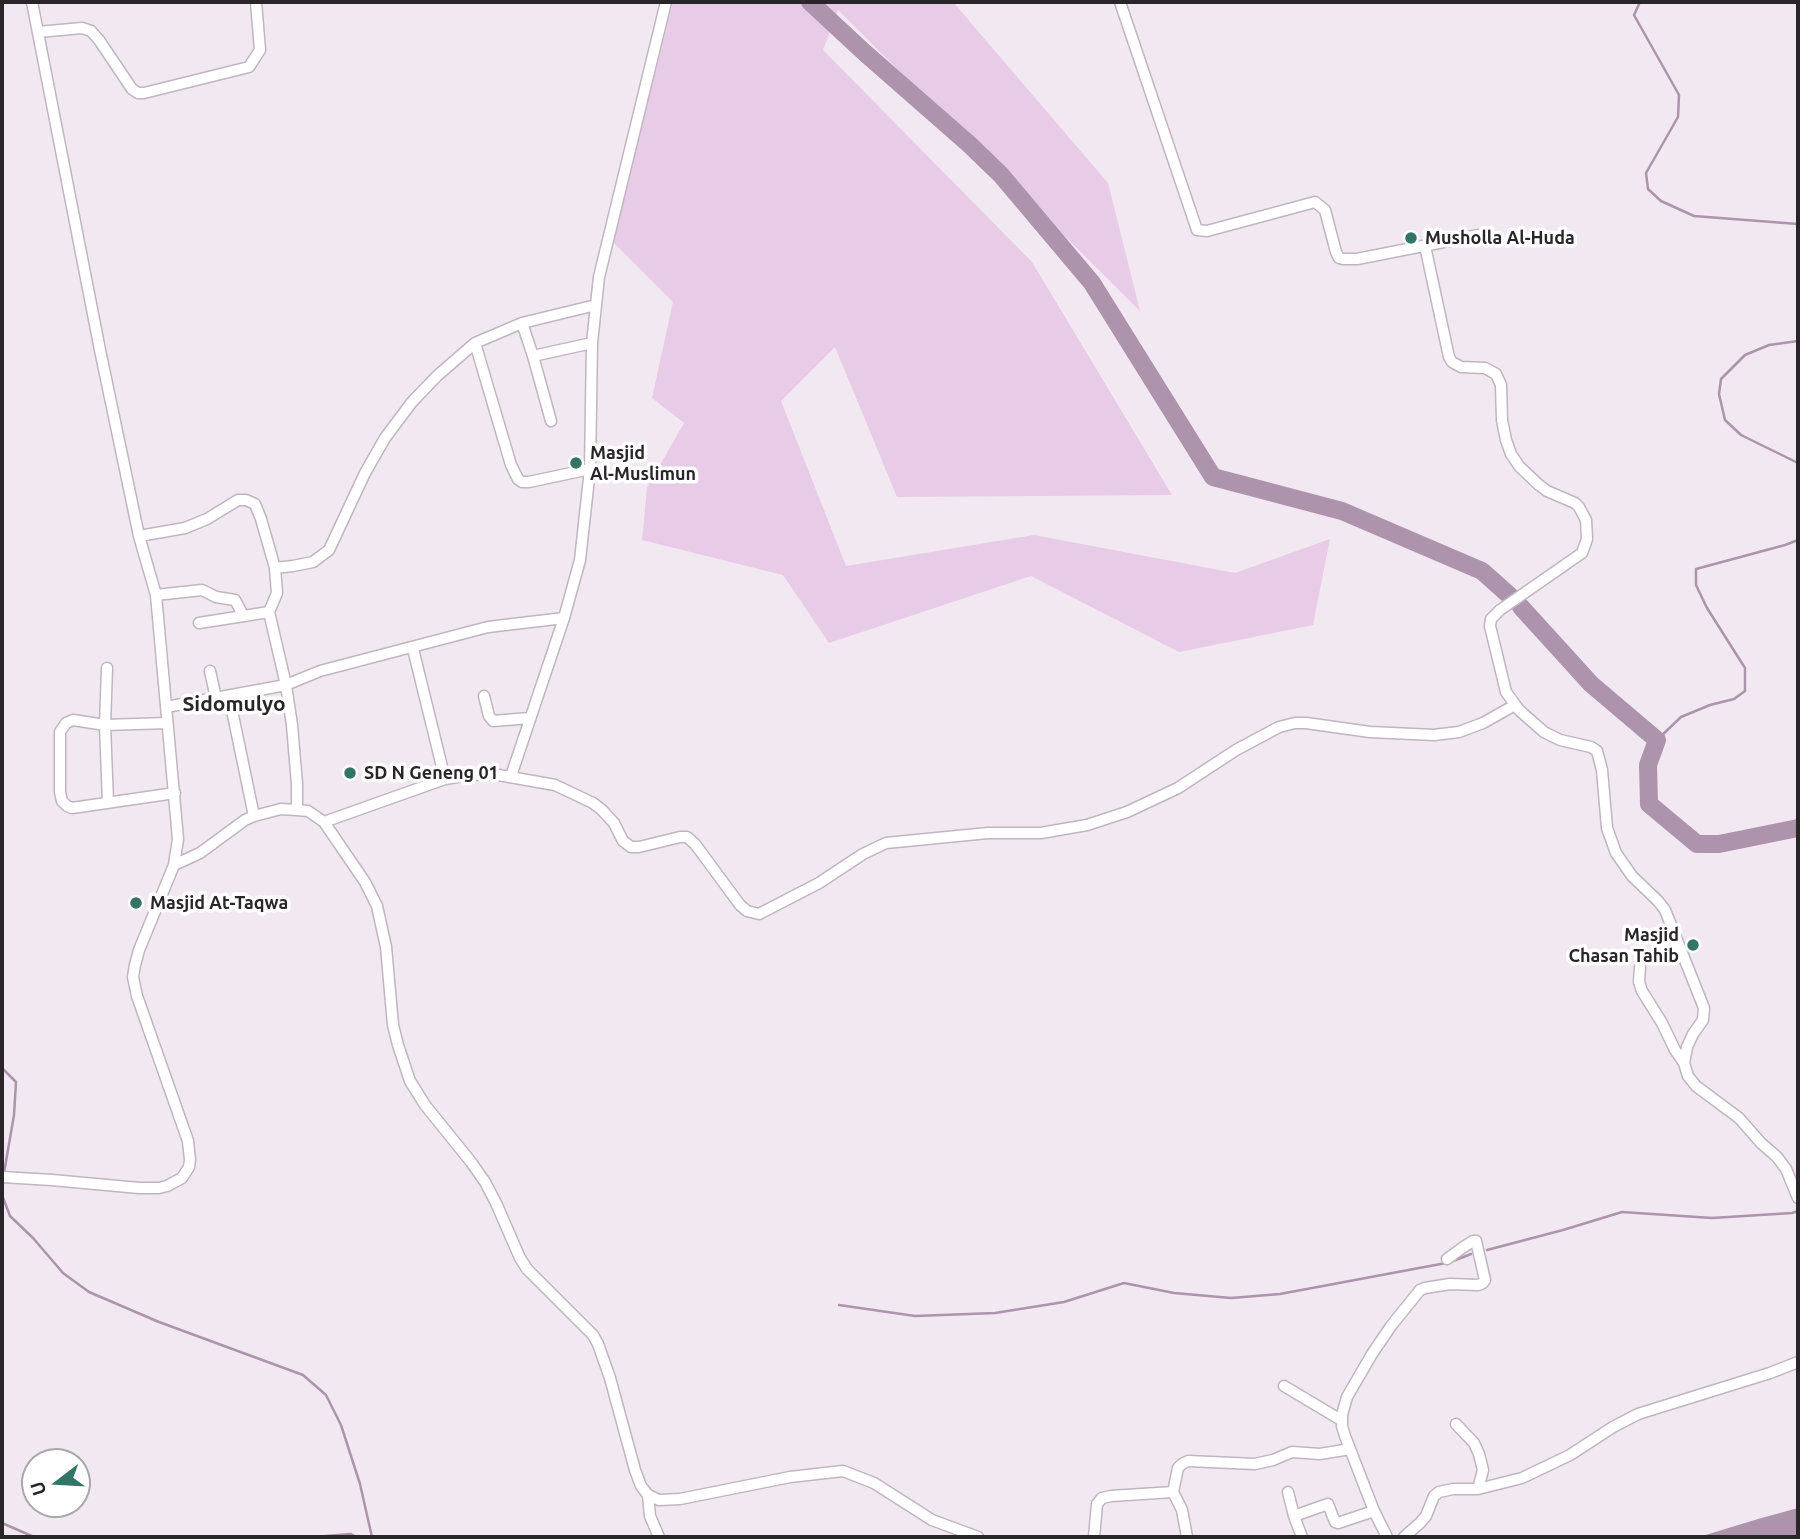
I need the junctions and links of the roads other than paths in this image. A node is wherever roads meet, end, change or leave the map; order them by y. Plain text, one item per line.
1 (32, 2) edge
2 (256, 2) edge
3 (666, 2) edge
4 (1120, 2) edge
5 (38, 32) junction
6 (1479, 235) dead end
7 (1425, 246) junction
8 (596, 305) junction
9 (522, 323) junction
10 (592, 343) junction
11 (475, 344) junction
12 (533, 356) junction
13 (551, 421) dead end
14 (590, 469) junction
15 (139, 536) junction
16 (275, 568) junction
17 (156, 595) junction
18 (269, 612) junction
19 (243, 615) junction
20 (564, 618) junction
21 (199, 623) dead end
22 (414, 647) junction
23 (107, 668) dead end
24 (210, 671) dead end
25 (286, 685) junction
26 (484, 695) dead end
27 (229, 696) junction
28 (216, 698) junction
29 (1515, 705) junction
30 (166, 707) junction
31 (530, 718) junction
32 (167, 723) junction
33 (105, 725) junction
34 (512, 776) junction
35 (445, 779) junction
36 (175, 793) junction
37 (108, 803) junction
38 (297, 810) junction
39 (254, 816) junction
40 (324, 822) junction
41 (174, 865) junction
42 (1640, 968) dead end
43 (1684, 1063) junction
44 (2, 1177) edge
45 (1798, 1198) edge
46 (1447, 1259) dead end
47 (1798, 1362) edge
48 (1284, 1386) dead end
49 (1341, 1420) junction
50 (1456, 1424) dead end
51 (1350, 1449) junction
52 (1478, 1489) junction
53 (1173, 1492) junction
54 (1288, 1492) dead end
55 (648, 1495) junction
56 (1374, 1511) junction
57 (1294, 1516) junction
58 (659, 1537) edge
59 (978, 1537) edge
60 (1094, 1537) edge
61 (1187, 1537) edge
62 (1302, 1537) edge
63 (1387, 1537) edge
64 (1404, 1537) edge

1 - 5 street
2 - 5 street
3 - 8 street
4 - 7 street
5 - 15 street
6 - 7 street
7 - 29 street
8 - 9 street
8 - 10 street
9 - 11 street
9 - 12 street
10 - 12 street
10 - 14 street
11 - 14 street
11 - 16 street
12 - 13 street
14 - 20 street
15 - 16 street
15 - 17 street
16 - 18 street
17 - 19 street
17 - 30 street
18 - 19 street
18 - 25 street
19 - 21 street
20 - 22 street
20 - 31 street
22 - 25 street
22 - 35 street
23 - 33 street
24 - 28 street
25 - 27 street
25 - 38 street
26 - 31 street
27 - 28 street
27 - 39 street
28 - 30 street
29 - 34 street
29 - 43 street
30 - 32 street
31 - 34 street
32 - 33 street
32 - 36 street
33 - 37 street
33 - 37 street
34 - 35 street
35 - 40 street
36 - 37 street
36 - 41 street
38 - 39 street
38 - 40 street
39 - 41 street
40 - 55 street
41 - 44 street
42 - 43 street
43 - 45 street
46 - 49 street
47 - 52 street
48 - 49 street
49 - 51 street
50 - 52 street
51 - 53 street
51 - 56 street
52 - 64 street
53 - 60 street
53 - 61 street
54 - 57 street
55 - 58 street
55 - 59 street
56 - 57 street
56 - 63 street
57 - 62 street

